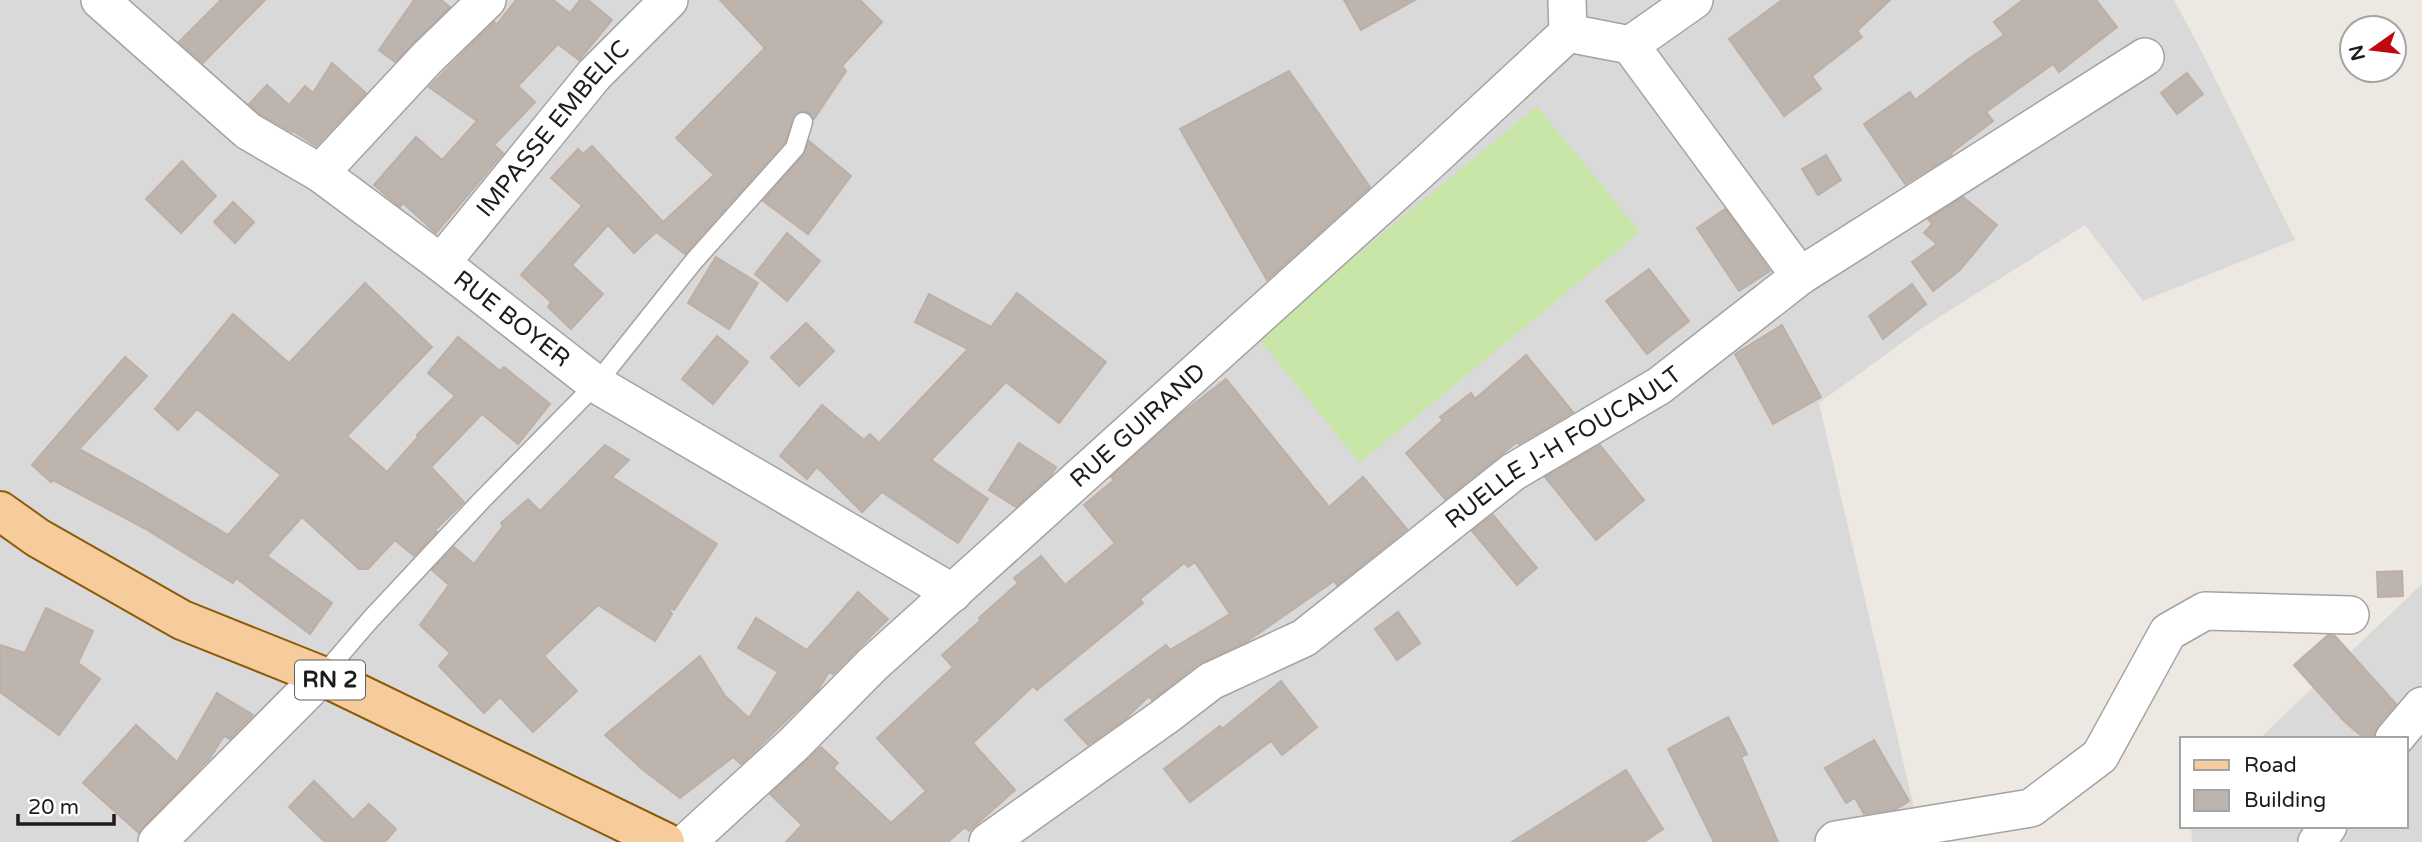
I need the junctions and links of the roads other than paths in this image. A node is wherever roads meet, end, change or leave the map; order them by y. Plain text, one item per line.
1 (100, 0) edge
2 (487, 0) edge
3 (669, 0) edge
4 (1694, 0) edge
5 (1568, 16) edge
6 (1630, 44) junction
7 (2145, 57) dead end
8 (803, 122) dead end
9 (320, 173) junction
10 (442, 263) junction
11 (1800, 276) junction
12 (596, 384) junction
13 (0, 511) edge
14 (953, 593) junction
15 (2350, 615) dead end
16 (322, 676) junction
17 (2422, 706) edge
18 (2396, 737) edge
19 (158, 842) edge
20 (665, 842) edge
21 (687, 842) edge
22 (988, 842) edge
23 (1834, 842) edge

1 - 9 street, RUE BOYER
2 - 9 street
3 - 10 street, IMPASSE EMBELIC
4 - 6 street
5 - 6 street
5 - 14 street, RUE GUIRAND
6 - 11 street
7 - 11 street, RUELLE J-H FOUCAULT
8 - 12 lane
9 - 10 street, RUE BOYER
10 - 12 street, RUE BOYER
11 - 22 street, RUELLE J-H FOUCAULT
12 - 14 street, RUE BOYER
12 - 16 lane
13 - 16 main road, RN 2
14 - 21 street, RUE GUIRAND
15 - 23 street
16 - 19 street
16 - 20 main road, RN 2
17 - 18 street

